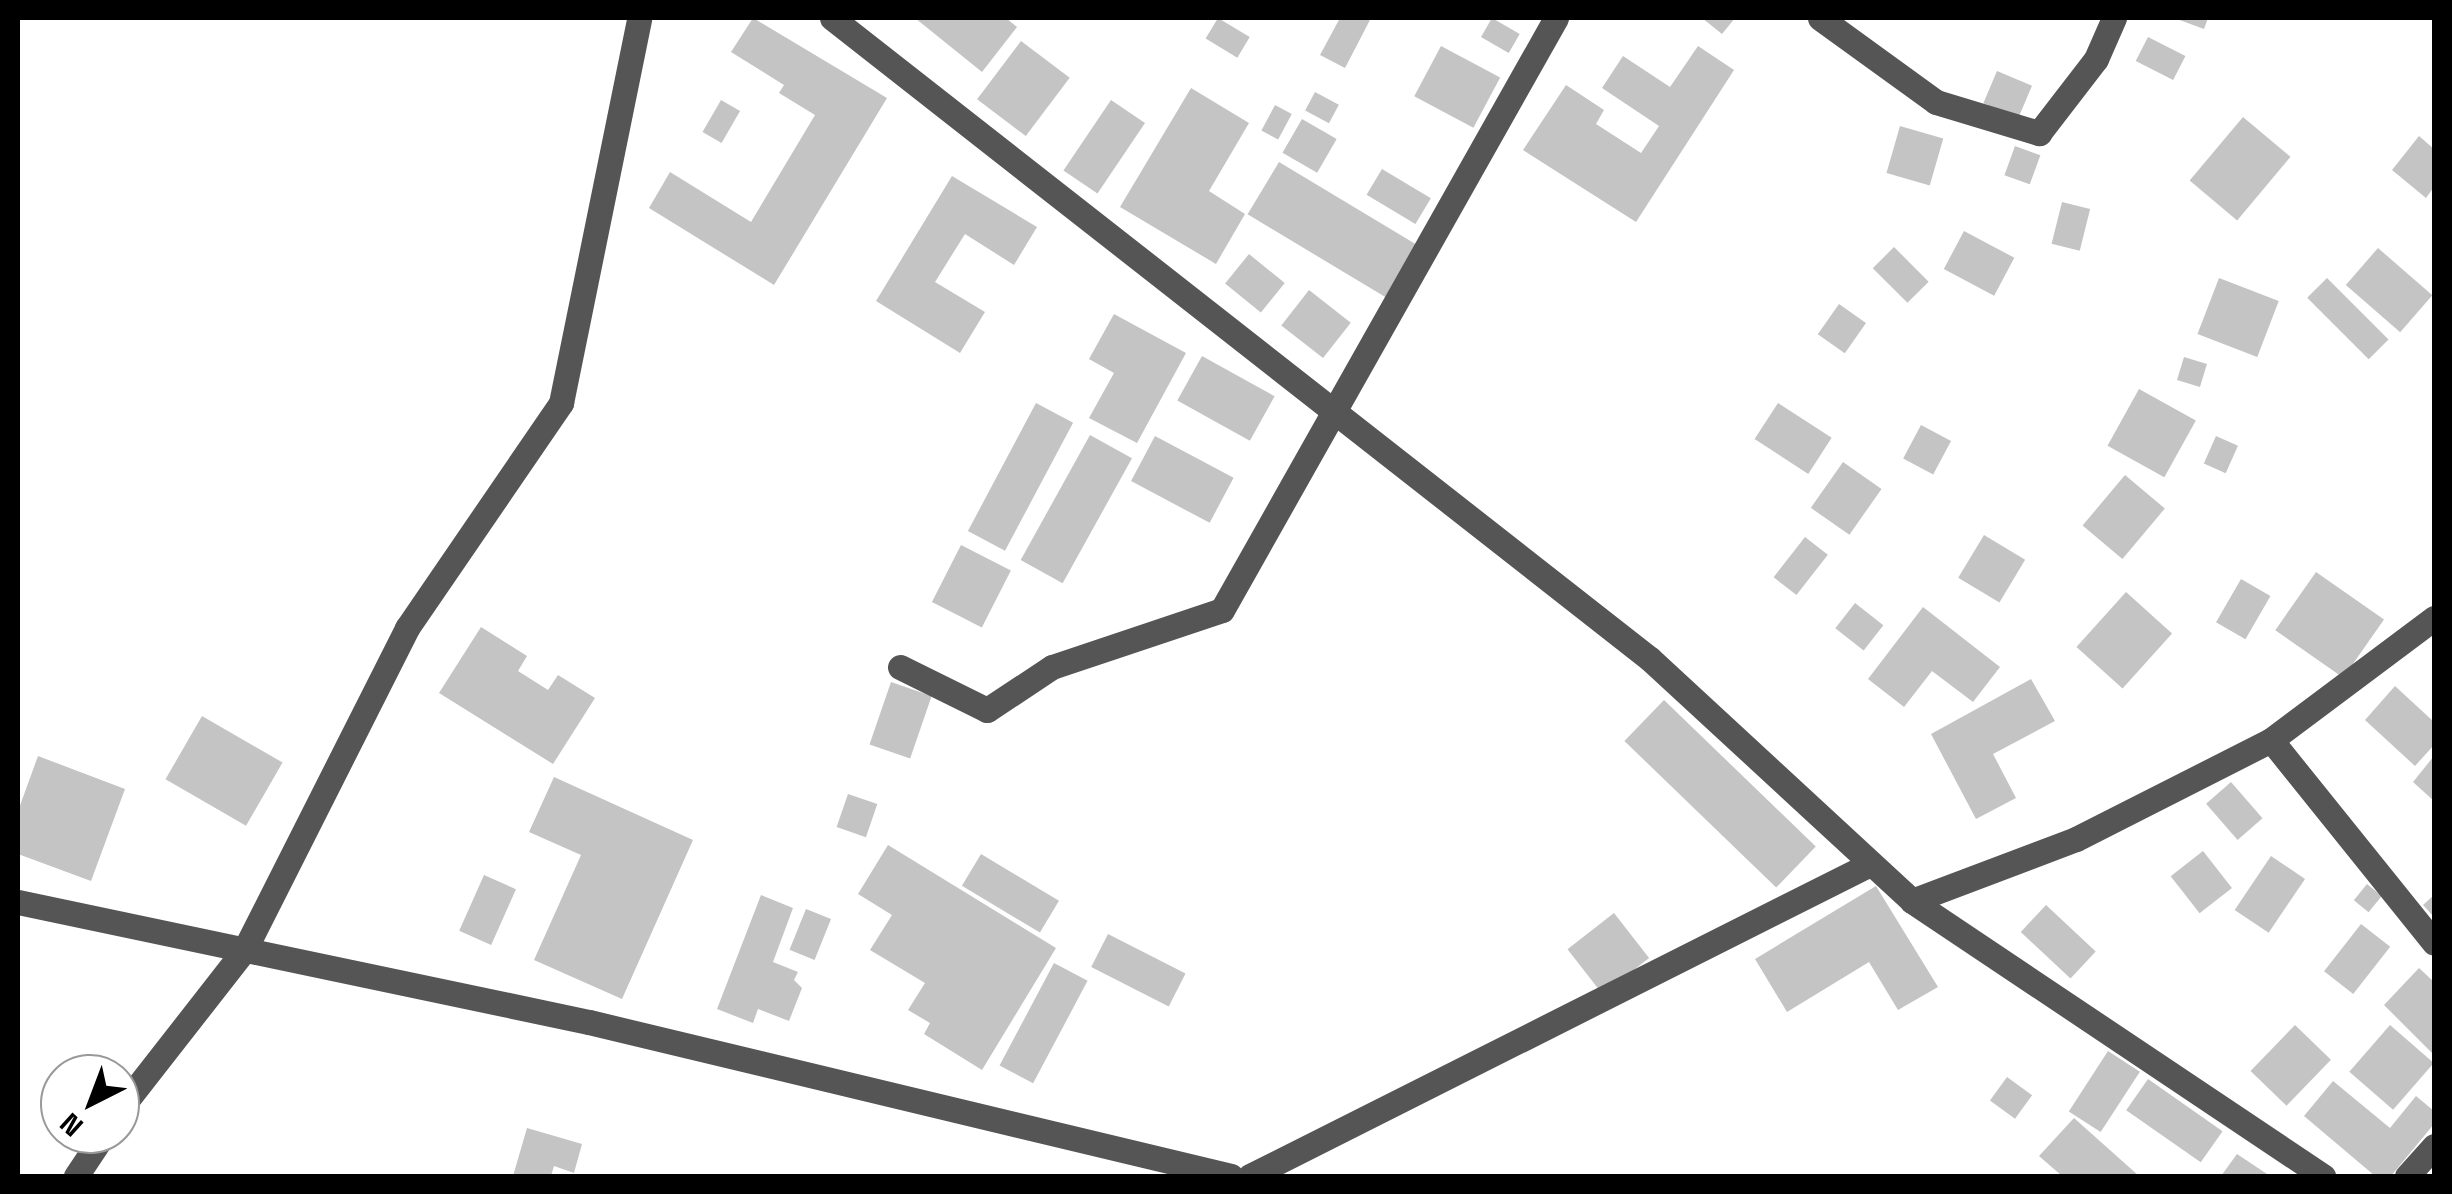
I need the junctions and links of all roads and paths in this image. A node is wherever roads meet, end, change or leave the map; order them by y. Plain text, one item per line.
1 (638, 18) edge
2 (832, 18) edge
3 (1556, 18) edge
4 (1820, 18) edge
5 (2114, 18) edge
6 (1338, 409) junction
7 (2434, 618) edge
8 (900, 667) dead end
9 (2272, 740) junction
10 (1870, 864) junction
11 (1912, 901) junction
12 (18, 902) edge
13 (2434, 943) edge
14 (245, 949) junction
15 (140, 1083) edge
16 (2434, 1146) edge
17 (91, 1154) edge
18 (76, 1176) edge
19 (1231, 1176) edge
20 (1250, 1176) edge
21 (2323, 1176) edge
22 (2407, 1176) edge

1 - 14 street
2 - 6 street
3 - 6 street
4 - 5 street
6 - 8 street
6 - 10 street
7 - 9 street
9 - 11 street
9 - 13 street
10 - 11 street
10 - 20 street
11 - 21 street
12 - 14 street
14 - 15 street
14 - 19 street
16 - 22 street
17 - 18 street

